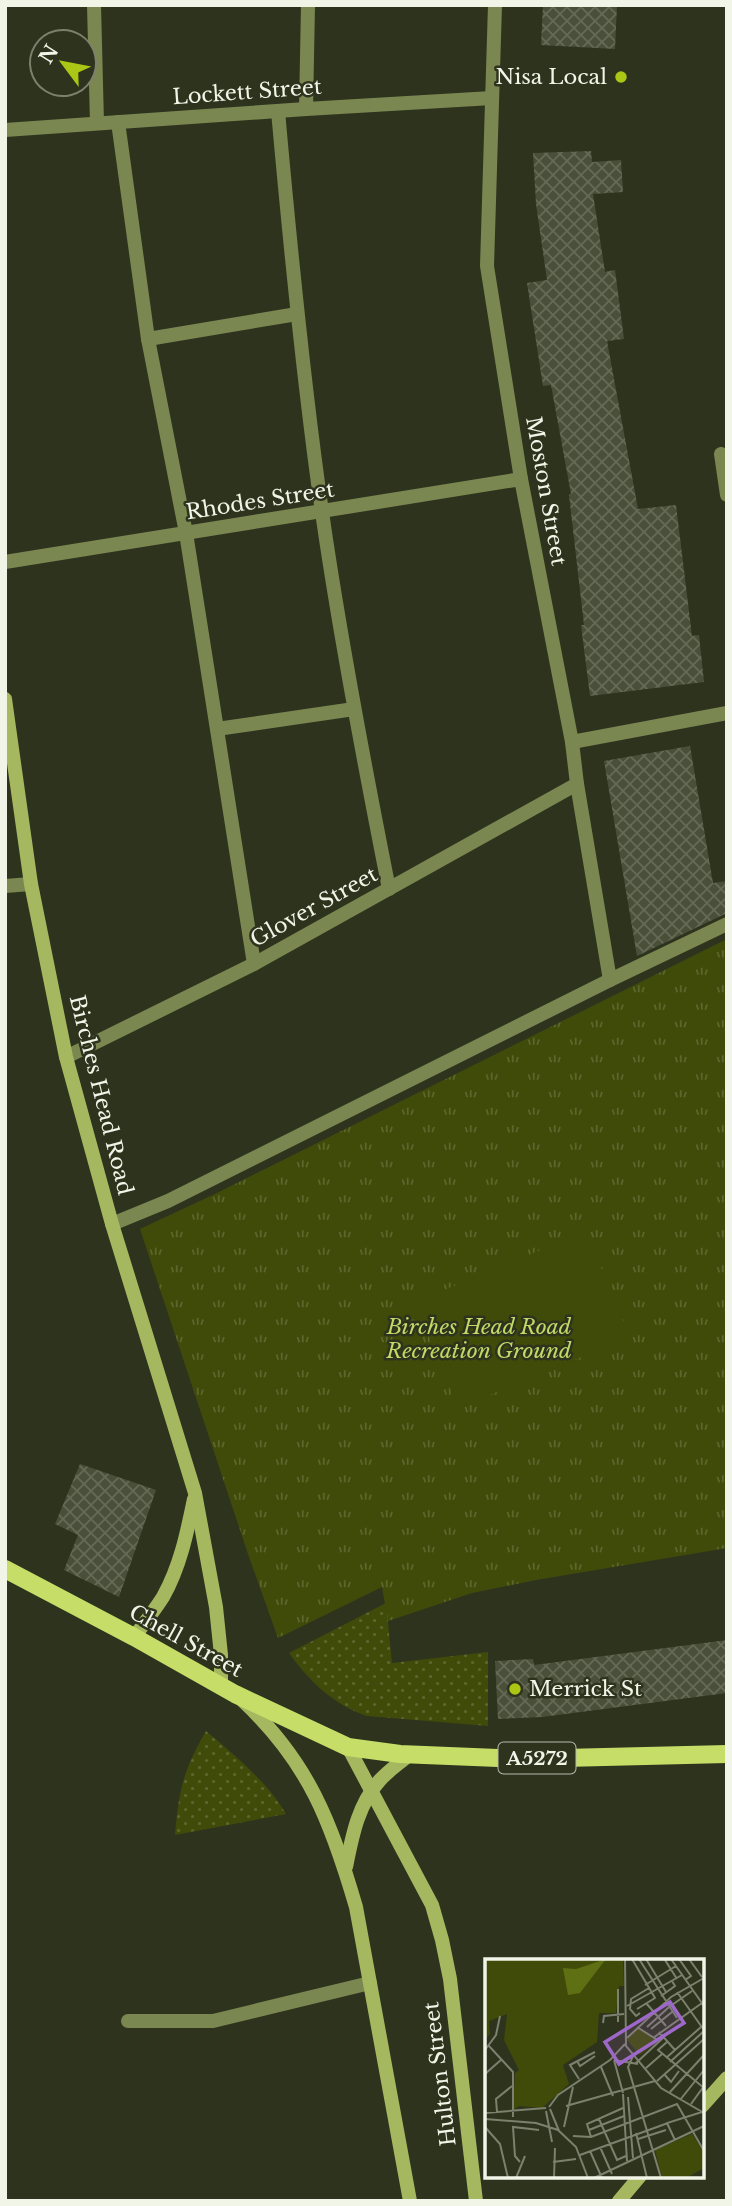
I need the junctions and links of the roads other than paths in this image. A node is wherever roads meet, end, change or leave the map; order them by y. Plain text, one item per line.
1 (94, 5) edge
2 (308, 5) edge
3 (495, 5) edge
4 (492, 98) junction
5 (306, 109) junction
6 (278, 111) junction
7 (118, 122) junction
8 (97, 123) junction
9 (5, 130) edge
10 (297, 314) junction
11 (148, 339) junction
12 (721, 454) dead end
13 (521, 479) junction
14 (727, 495) edge
15 (322, 512) junction
16 (186, 533) junction
17 (5, 562) edge
18 (5, 699) edge
19 (354, 709) junction
20 (727, 713) edge
21 (217, 729) junction
22 (572, 742) junction
23 (577, 784) junction
24 (31, 884) junction
25 (5, 887) edge
26 (389, 889) junction
27 (727, 924) edge
28 (254, 964) junction
29 (610, 980) junction
30 (66, 1057) junction
31 (112, 1224) junction
32 (195, 1493) junction
33 (5, 1569) edge
34 (134, 1637) junction
35 (228, 1689) junction
36 (348, 1747) junction
37 (410, 1754) junction
38 (727, 1754) edge
39 (371, 1791) junction
40 (345, 1870) junction
41 (370, 1983) junction
42 (128, 2021) dead end
43 (727, 2078) edge
44 (704, 2104) edge
45 (638, 2178) edge
46 (410, 2201) edge
47 (476, 2201) edge
48 (619, 2201) edge

1 - 8 street
2 - 5 street
3 - 4 street, Moston Street
4 - 5 street, Lockett Street
4 - 13 street, Moston Street
5 - 6 street, Lockett Street
6 - 7 street, Lockett Street
6 - 10 street
7 - 8 street, Lockett Street
7 - 11 street
8 - 9 street, Lockett Street
10 - 11 street
10 - 15 street
11 - 16 street
12 - 14 street
13 - 15 street, Rhodes Street
13 - 22 street, Moston Street
15 - 16 street, Rhodes Street
15 - 19 street
16 - 17 street, Rhodes Street
16 - 21 street
18 - 24 street, Birches Head Road
19 - 21 street
19 - 26 street
20 - 22 street
21 - 28 street
22 - 23 street, Moston Street
23 - 26 street, Glover Street
23 - 29 street, Moston Street
24 - 25 street
24 - 30 street, Birches Head Road
26 - 28 street, Glover Street
27 - 29 street
28 - 30 street, Glover Street
29 - 31 street
30 - 31 street, Birches Head Road
31 - 32 street, Birches Head Road
32 - 34 street, Birches Head Road
32 - 35 street, Birches Head Road
33 - 34 main road, Chell Street / A5272
34 - 35 main road, Chell Street / A5272
35 - 36 main road, Chell Street / A5272
35 - 40 street
36 - 37 main road, A5272
36 - 39 street, Hulton Street
37 - 38 main road, A5272
37 - 39 street
39 - 40 street
39 - 47 street, Hulton Street
40 - 41 street
41 - 42 street
41 - 46 street
43 - 44 street
45 - 48 street

